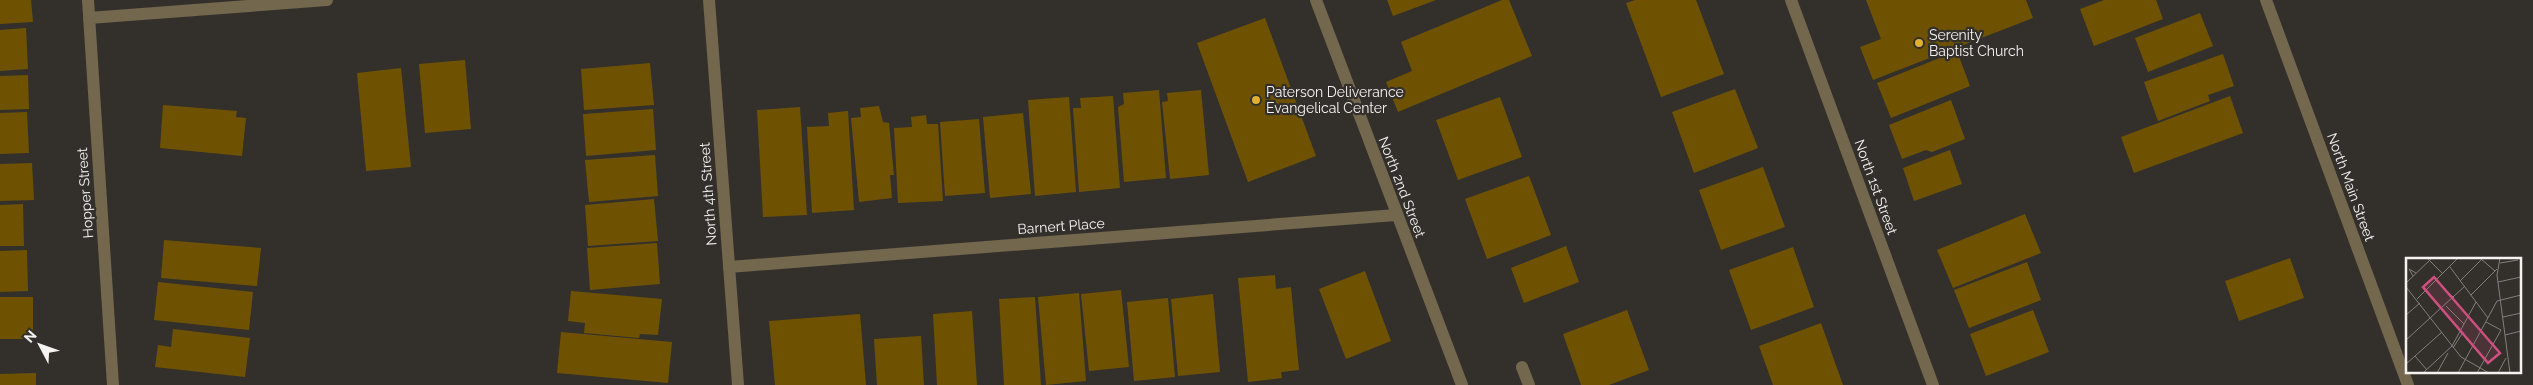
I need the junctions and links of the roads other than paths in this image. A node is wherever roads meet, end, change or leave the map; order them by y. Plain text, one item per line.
1 (88, 0) edge
2 (327, 0) edge
3 (709, 0) edge
4 (1316, 0) edge
5 (1791, 0) edge
6 (2266, 0) edge
7 (89, 18) junction
8 (1396, 215) junction
9 (729, 267) junction
10 (1522, 367) dead end
11 (113, 385) edge
12 (738, 385) edge
13 (1462, 385) edge
14 (1529, 385) edge
15 (1933, 385) edge
16 (2408, 385) edge

1 - 7 street, Hopper Street
2 - 7 street
3 - 9 street, North 4th Street
4 - 8 street, North 2nd Street
5 - 15 street, North 1st Street
6 - 16 street, North Main Street
7 - 11 street, Hopper Street
8 - 9 street, Barnert Place
8 - 13 street, North 2nd Street
9 - 12 street, North 4th Street
10 - 14 street

